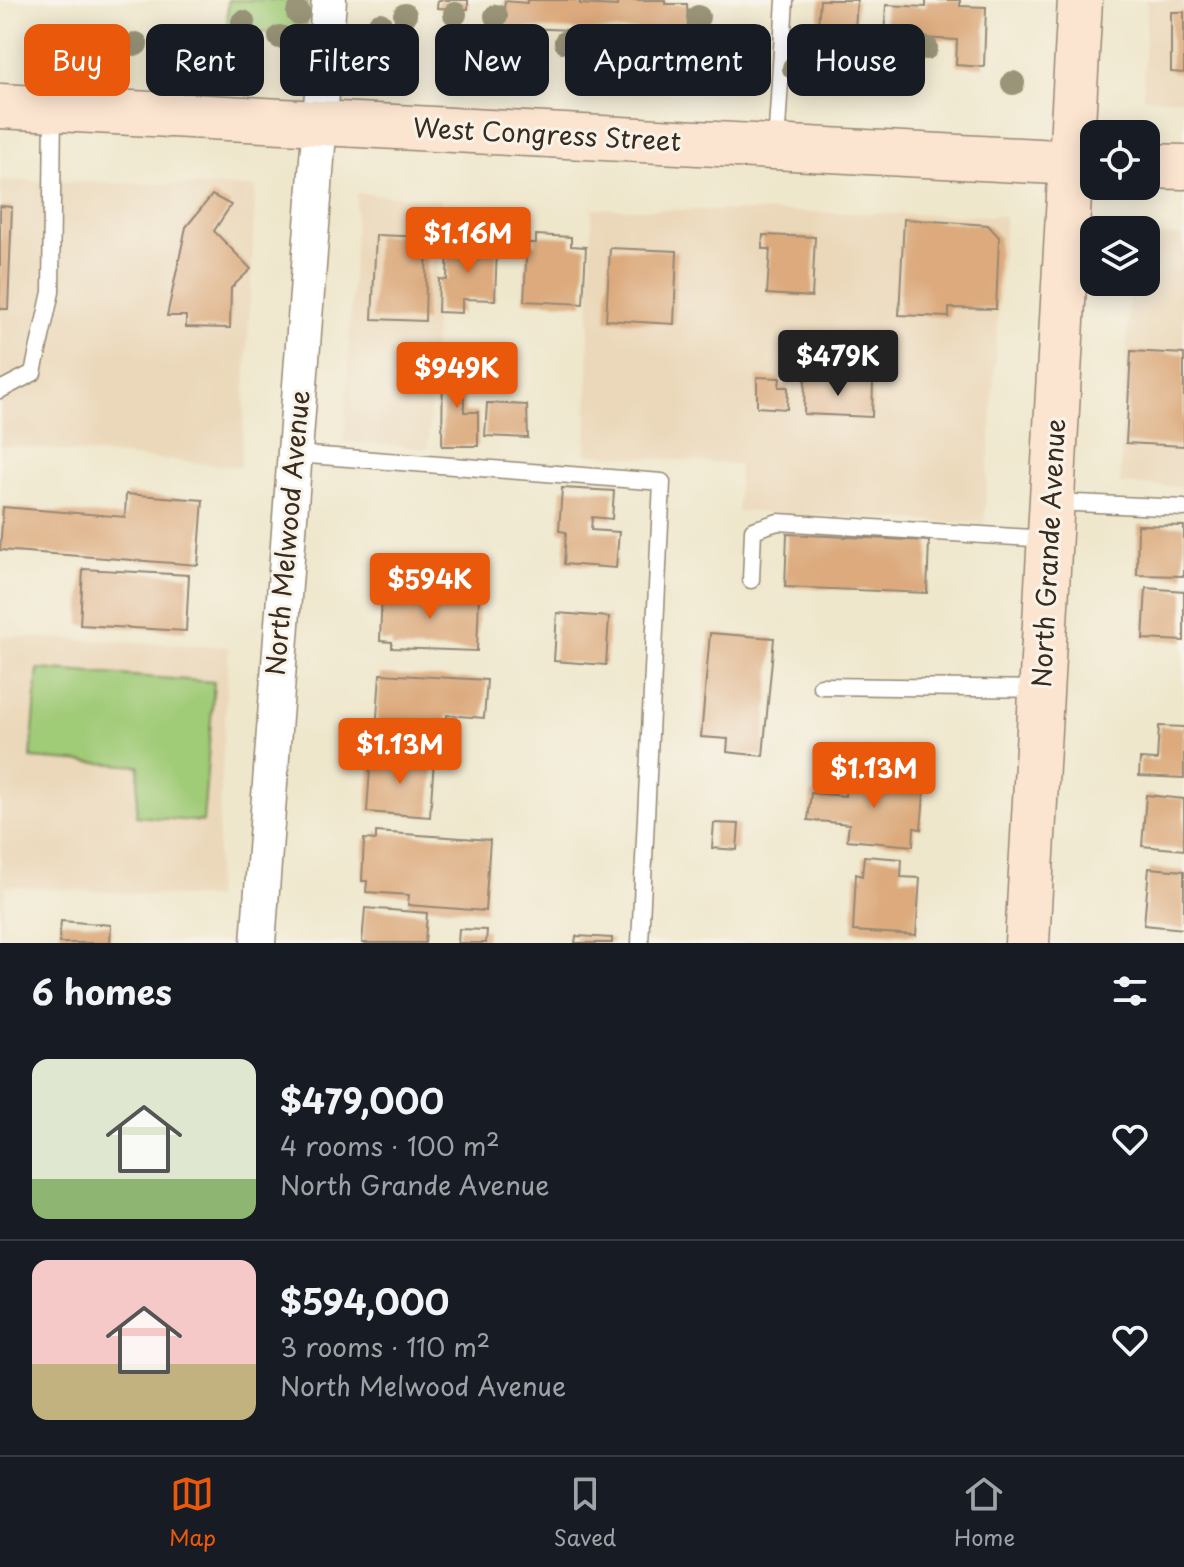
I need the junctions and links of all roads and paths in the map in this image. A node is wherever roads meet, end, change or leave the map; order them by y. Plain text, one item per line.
1 (329, 0) edge
2 (785, 0) edge
3 (1080, 0) edge
4 (0, 106) edge
5 (53, 108) junction
6 (1081, 120) edge
7 (0, 123) edge
8 (321, 123) junction
9 (776, 147) junction
10 (1080, 163) edge
11 (1160, 166) edge
12 (1184, 167) edge
13 (1080, 186) edge
14 (0, 390) edge
15 (295, 454) junction
16 (1184, 508) edge
17 (1051, 520) junction
18 (751, 580) dead end
19 (821, 686) dead end
20 (1041, 689) junction
21 (258, 943) edge
22 (640, 943) edge
23 (1027, 943) edge

1 - 8 street, North Melwood Avenue
2 - 9 lane
3 - 6 main road, North Grande Avenue
4 - 5 main road, West Congress Street
5 - 7 lane
5 - 8 main road, West Congress Street
5 - 14 lane
8 - 9 main road, West Congress Street
8 - 15 street, North Melwood Avenue
9 - 10 main road, West Congress Street
11 - 12 main road
13 - 17 main road, North Grande Avenue
15 - 21 street, North Melwood Avenue
15 - 22 lane
16 - 17 lane
17 - 18 lane
17 - 20 main road, North Grande Avenue
19 - 20 lane
20 - 23 main road, North Grande Avenue

